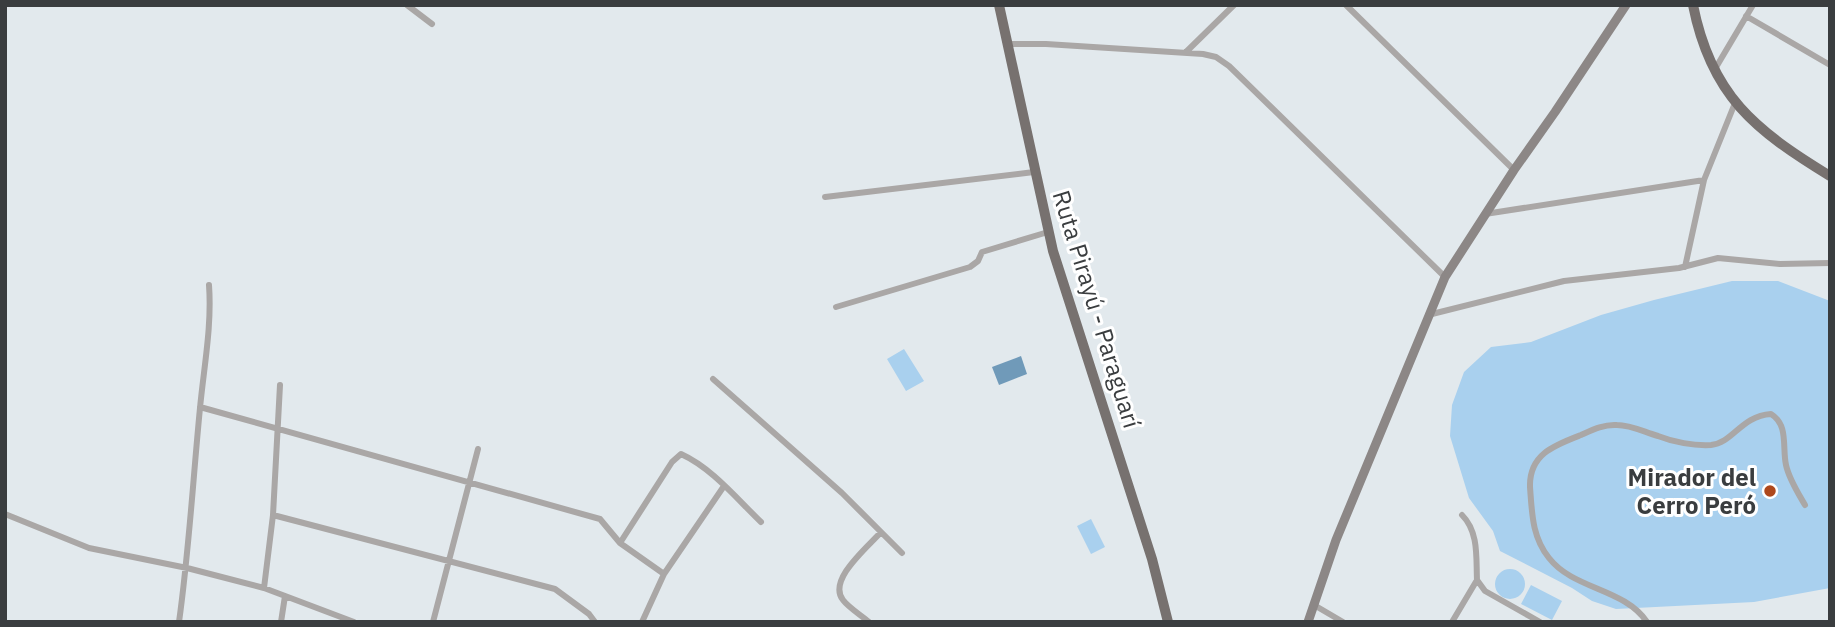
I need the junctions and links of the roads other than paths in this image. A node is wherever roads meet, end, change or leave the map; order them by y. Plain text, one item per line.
1 (407, 5) edge
2 (999, 5) edge
3 (1234, 5) edge
4 (1346, 5) edge
5 (1626, 5) edge
6 (1693, 5) edge
7 (1753, 5) edge
8 (1746, 16) junction
9 (432, 24) dead end
10 (1007, 44) junction
11 (1186, 52) junction
12 (1830, 65) edge
13 (1714, 71) junction
14 (1735, 103) junction
15 (1514, 170) junction
16 (1034, 172) junction
17 (1830, 176) edge
18 (1704, 180) junction
19 (825, 198) dead end
20 (1485, 215) junction
21 (1048, 232) junction
22 (1830, 263) edge
23 (1685, 267) junction
24 (1445, 277) junction
25 (209, 285) dead end
26 (836, 307) dead end
27 (1429, 315) junction
28 (713, 379) dead end
29 (280, 385) dead end
30 (200, 407) junction
31 (277, 429) junction
32 (478, 449) dead end
33 (469, 484) junction
34 (724, 486) junction
35 (1805, 505) dead end
36 (5, 514) edge
37 (1462, 514) dead end
38 (273, 515) junction
39 (761, 522) dead end
40 (881, 532) junction
41 (620, 543) junction
42 (902, 553) dead end
43 (450, 561) junction
44 (187, 568) junction
45 (664, 574) junction
46 (1477, 580) junction
47 (264, 588) junction
48 (285, 596) junction
49 (1314, 605) junction
50 (179, 622) edge
51 (281, 622) edge
52 (354, 622) edge
53 (433, 622) edge
54 (595, 622) edge
55 (642, 622) edge
56 (869, 622) edge
57 (1168, 622) edge
58 (1308, 622) edge
59 (1343, 622) edge
60 (1452, 622) edge
61 (1540, 622) edge
62 (1647, 622) edge

1 - 9 street
2 - 10 main road, Ruta Pirayú - Paraguarí
3 - 11 street
4 - 15 street
5 - 15 main road
6 - 13 main road
7 - 8 street
8 - 12 street
8 - 13 street
10 - 11 street
10 - 16 main road, Ruta Pirayú - Paraguarí
11 - 24 street
13 - 14 main road
14 - 17 main road
14 - 18 street
15 - 20 main road
16 - 19 street
16 - 21 main road, Ruta Pirayú - Paraguarí
18 - 20 street
18 - 23 street
20 - 24 main road
21 - 26 street
21 - 57 main road, Ruta Pirayú - Paraguarí
22 - 23 street
23 - 27 street
24 - 27 main road
25 - 30 street
27 - 49 main road
28 - 40 street
29 - 31 street
30 - 31 street
30 - 44 street
31 - 33 street
31 - 38 street
32 - 33 street
33 - 41 street
33 - 43 street
34 - 39 street
34 - 41 street
34 - 45 street
35 - 62 street
36 - 44 street
37 - 46 street
38 - 43 street
38 - 47 street
40 - 42 street
40 - 56 street
41 - 45 street
43 - 53 street
43 - 54 street
44 - 47 street
44 - 50 street
45 - 55 street
46 - 60 street
46 - 61 street
47 - 48 street
48 - 51 street
48 - 52 street
49 - 58 main road
49 - 59 street

